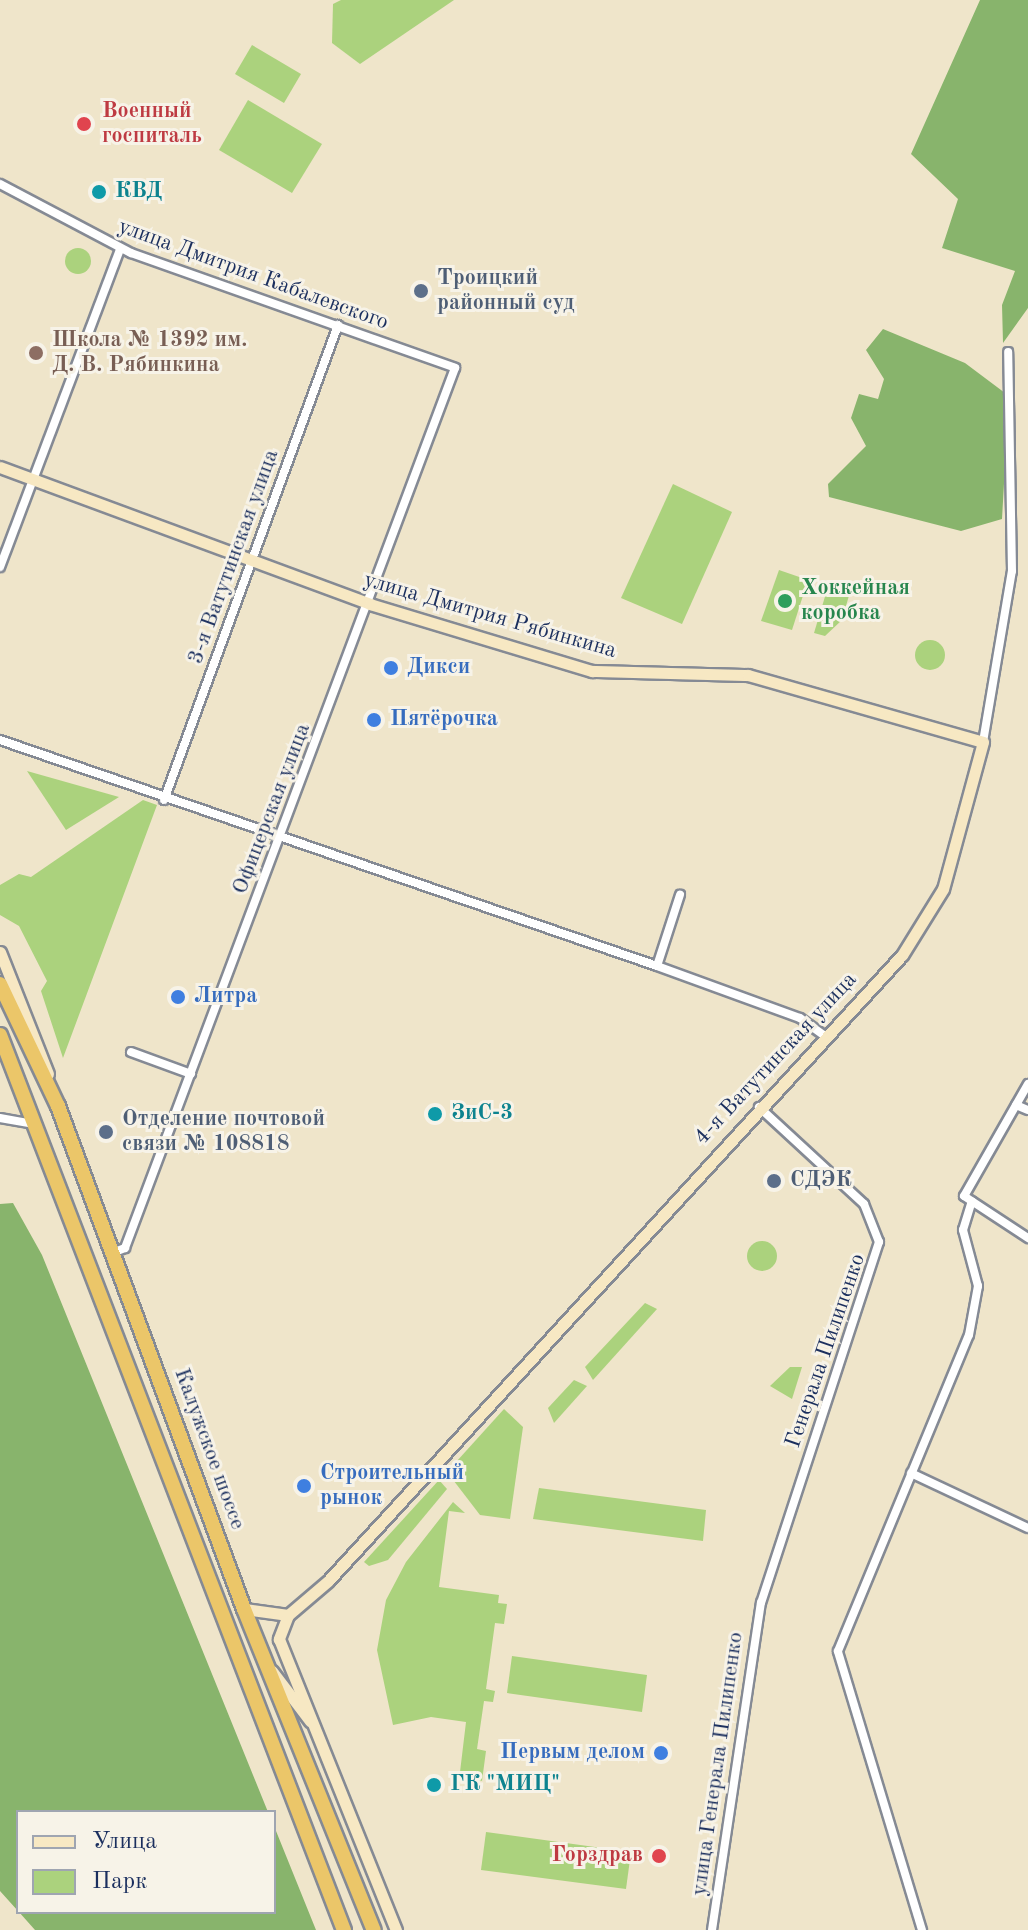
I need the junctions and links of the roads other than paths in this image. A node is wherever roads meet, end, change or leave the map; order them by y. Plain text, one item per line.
1 (0, 184) edge
2 (120, 249) junction
3 (338, 325) junction
4 (1008, 352) dead end
5 (455, 368) joint
6 (0, 467) edge
7 (34, 480) junction
8 (252, 562) junction
9 (0, 567) edge
10 (370, 604) junction
11 (0, 740) edge
12 (983, 742) junction
13 (164, 800) junction
14 (279, 842) junction
15 (680, 895) dead end
16 (1, 954) edge
17 (657, 966) junction
18 (0, 984) edge
19 (0, 1035) edge
20 (823, 1035) junction
21 (131, 1052) dead end
22 (191, 1074) junction
23 (1028, 1084) edge
24 (51, 1088) junction
25 (757, 1105) junction
26 (1016, 1105) junction
27 (1028, 1110) edge
28 (0, 1118) edge
29 (41, 1127) junction
30 (972, 1201) junction
31 (1028, 1238) edge
32 (112, 1254) junction
33 (911, 1473) junction
34 (1028, 1528) edge
35 (761, 1603) joint
36 (244, 1609) junction
37 (288, 1615) junction
38 (267, 1664) junction
39 (326, 1750) junction
40 (344, 1930) edge
41 (374, 1930) edge
42 (396, 1930) edge
43 (712, 1930) edge
44 (922, 1930) edge

1 - 2 street, улица Дмитрия Кабалевского
2 - 3 street, улица Дмитрия Кабалевского
2 - 7 street
3 - 5 street, улица Дмитрия Кабалевского
3 - 8 street, 3-я Ватутинская улица
4 - 12 street, 4-я Ватутинская улица
5 - 10 street, Офицерская улица
6 - 7 street, улица Дмитрия Рябинкина
7 - 8 street, улица Дмитрия Рябинкина
7 - 9 street
8 - 10 street, улица Дмитрия Рябинкина
8 - 13 street, 3-я Ватутинская улица
10 - 12 street, улица Дмитрия Рябинкина
10 - 14 street, Офицерская улица
11 - 13 street
12 - 20 street, 4-я Ватутинская улица
13 - 14 street
14 - 17 street
14 - 22 street, Офицерская улица
15 - 17 street
16 - 24 street
17 - 20 street
18 - 24 highway, Калужское шоссе
19 - 29 highway, Калужское шоссе
20 - 25 street, 4-я Ватутинская улица
21 - 22 street
22 - 32 street, Офицерская улица
23 - 26 street
24 - 32 highway, Калужское шоссе
25 - 35 street, Генерала Пилипенко
25 - 37 street, 4-я Ватутинская улица
26 - 27 street
26 - 30 street
28 - 29 street
29 - 40 highway, Калужское шоссе
30 - 31 street
30 - 33 street
32 - 36 highway, Калужское шоссе
33 - 34 street
33 - 44 street
35 - 43 street, улица Генерала Пилипенко
36 - 37 street
36 - 38 highway, Калужское шоссе
37 - 39 street
38 - 39 street
38 - 41 highway, Калужское шоссе
39 - 42 street

